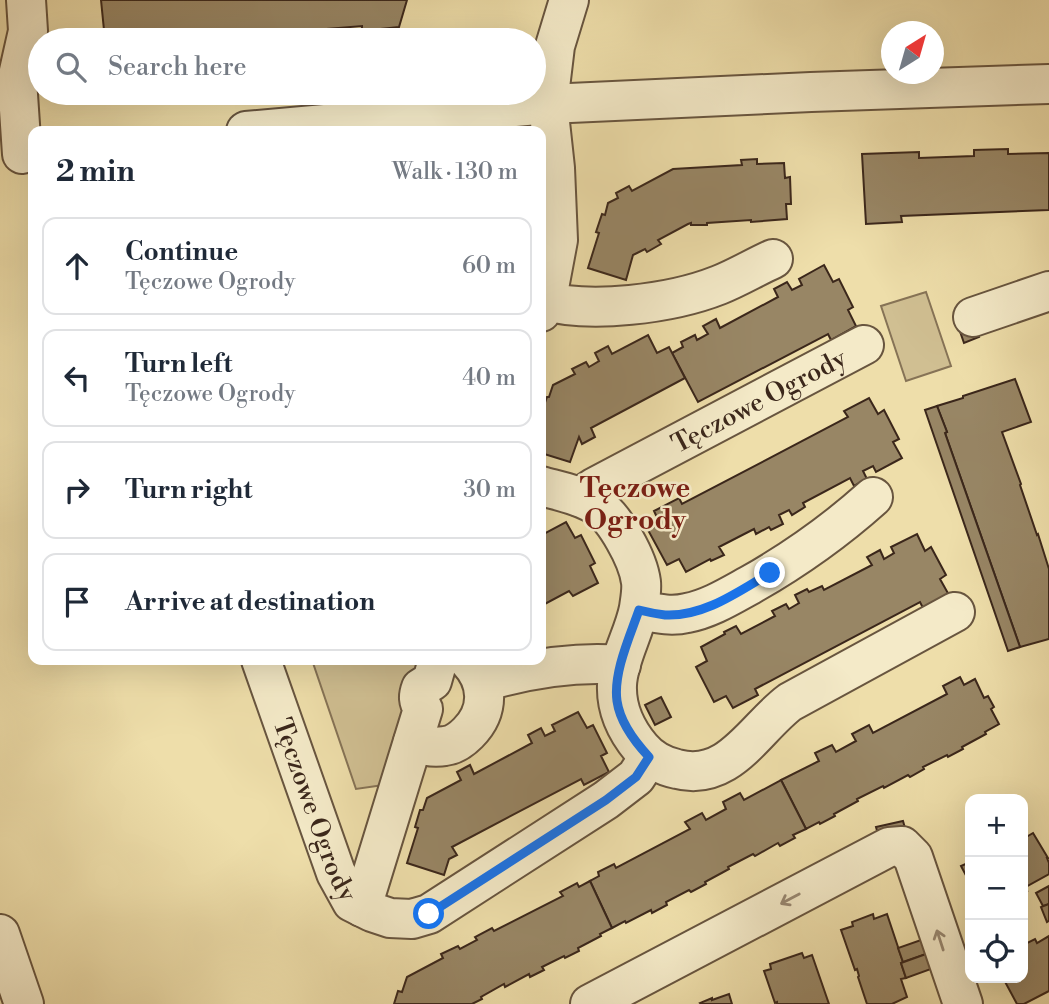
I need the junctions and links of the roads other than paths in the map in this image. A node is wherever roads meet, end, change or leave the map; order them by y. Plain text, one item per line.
1 (26, 0) edge
2 (569, 0) edge
3 (10, 60) edge
4 (1049, 85) edge
5 (548, 104) junction
6 (537, 105) edge
7 (302, 126) edge
8 (19, 154) edge
9 (548, 169) edge
10 (773, 259) dead end
11 (546, 291) edge
12 (1049, 291) edge
13 (546, 304) edge
14 (973, 317) dead end
15 (864, 345) dead end
16 (546, 487) edge
17 (580, 497) junction
18 (873, 497) dead end
19 (639, 610) junction
20 (956, 612) dead end
21 (263, 665) edge
22 (437, 665) edge
23 (621, 665) junction
24 (475, 671) edge
25 (413, 742) junction
26 (649, 757) junction
27 (362, 907) junction
28 (0, 934) edge
29 (24, 1004) edge
30 (590, 1004) edge
31 (963, 1004) edge

1 - 3 street
2 - 5 street
3 - 8 street
4 - 5 street
5 - 9 street
6 - 7 street
9 - 11 street
10 - 13 street
12 - 14 street
15 - 17 street, Tęczowe Ogrody
16 - 17 street
17 - 19 street
18 - 19 street
19 - 23 street
20 - 26 street
21 - 27 street, Tęczowe Ogrody
22 - 25 street
23 - 24 street
23 - 26 street
24 - 25 street
25 - 27 street
26 - 27 street, Tęczowe Ogrody
28 - 29 street
31 -> 30 street

